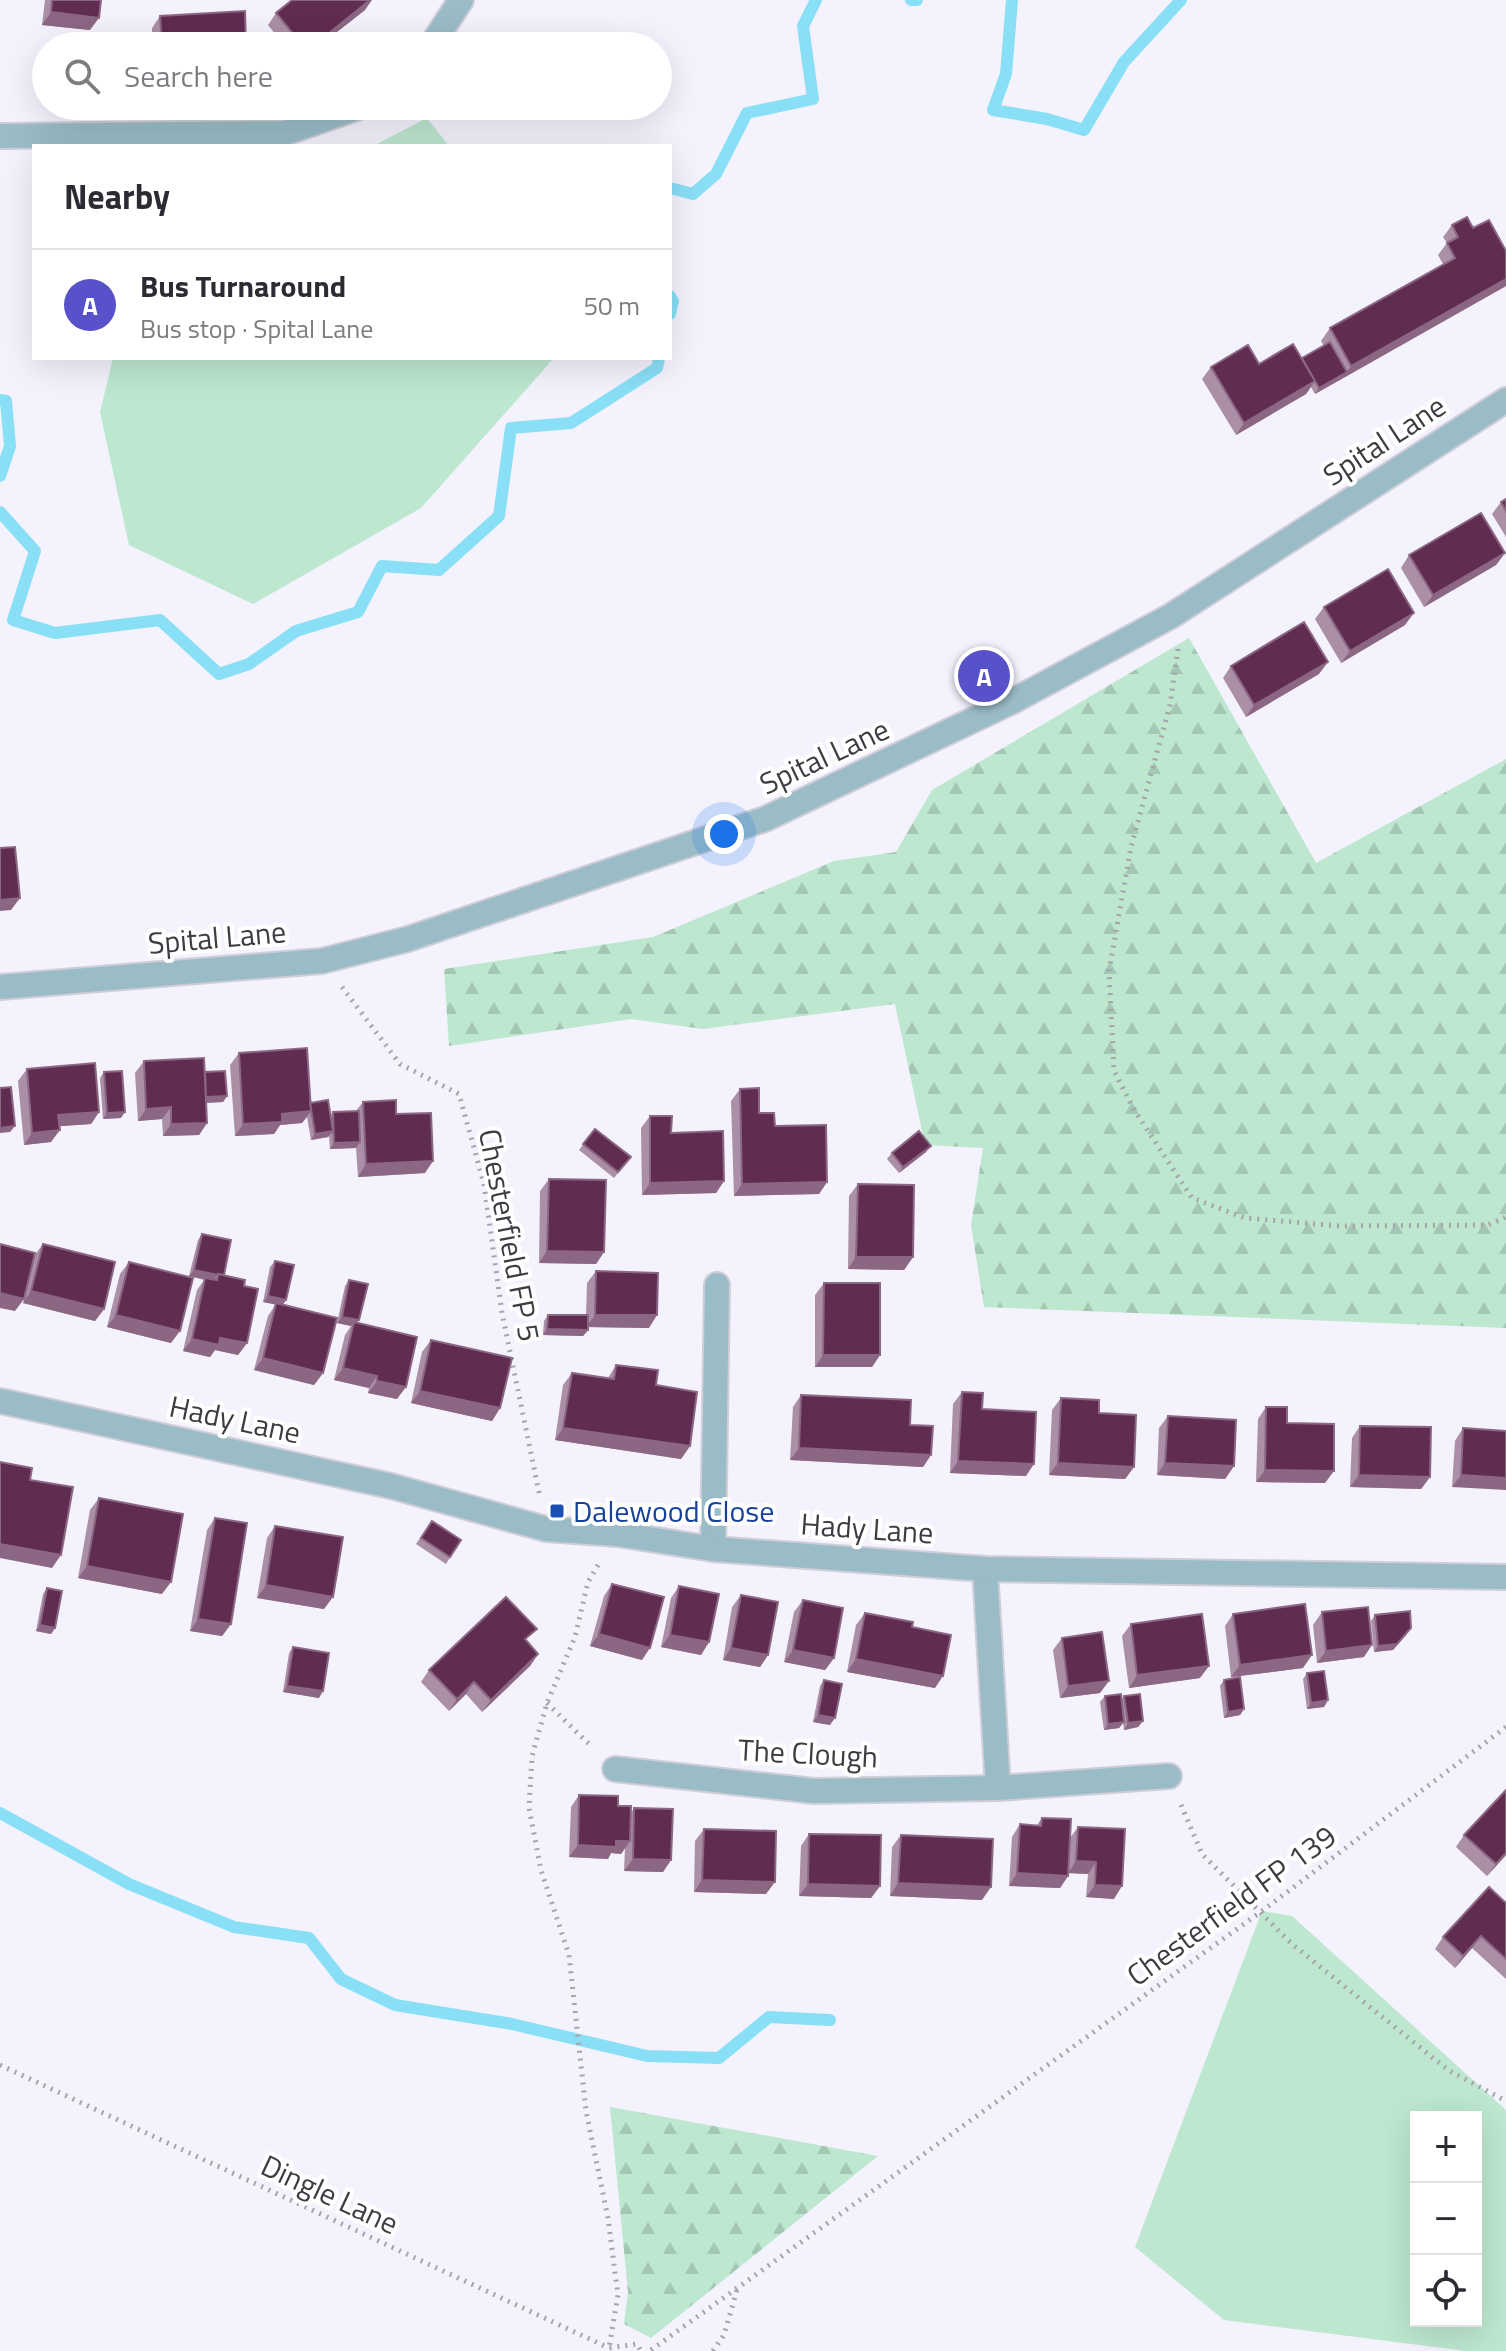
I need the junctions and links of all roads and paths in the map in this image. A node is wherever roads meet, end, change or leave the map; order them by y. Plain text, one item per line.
1 (461, 0) edge
2 (440, 32) edge
3 (322, 120) edge
4 (0, 136) edge
5 (1506, 400) edge
6 (1171, 616) junction
7 (322, 961) junction
8 (0, 987) edge
9 (1506, 1217) edge
10 (717, 1285) dead end
11 (0, 1401) edge
12 (546, 1529) junction
13 (617, 1534) junction
14 (713, 1549) junction
15 (985, 1569) junction
16 (1506, 1577) edge
17 (547, 1703) junction
18 (1506, 1727) edge
19 (615, 1769) joint
20 (1169, 1776) joint
21 (998, 1788) junction
22 (1262, 1911) junction
23 (0, 2065) edge
24 (1506, 2101) edge
25 (738, 2286) junction
26 (609, 2348) junction
27 (651, 2350) edge
28 (641, 2351) edge
29 (713, 2351) edge

1 - 2 street
3 - 4 street
5 - 6 street, Spital Lane
6 - 7 street, Spital Lane
6 - 9 path
7 - 8 street, Spital Lane
7 - 12 path, Chesterfield FP 5
10 - 14 street
11 - 12 street, Hady Lane
12 - 13 street, Hady Lane
13 - 14 street, Hady Lane
13 - 17 path
14 - 15 street, Hady Lane
15 - 16 street, Hady Lane
15 - 21 street
17 - 19 path
17 - 26 path
18 - 22 path, Chesterfield FP 139
19 - 21 street, The Clough
20 - 21 street, The Clough
20 - 22 path
22 - 24 path
22 - 25 path, Chesterfield FP 139
23 - 26 path, Dingle Lane
25 - 27 path, Chesterfield FP 139
25 - 29 path
26 - 28 path, Dingle Lane

